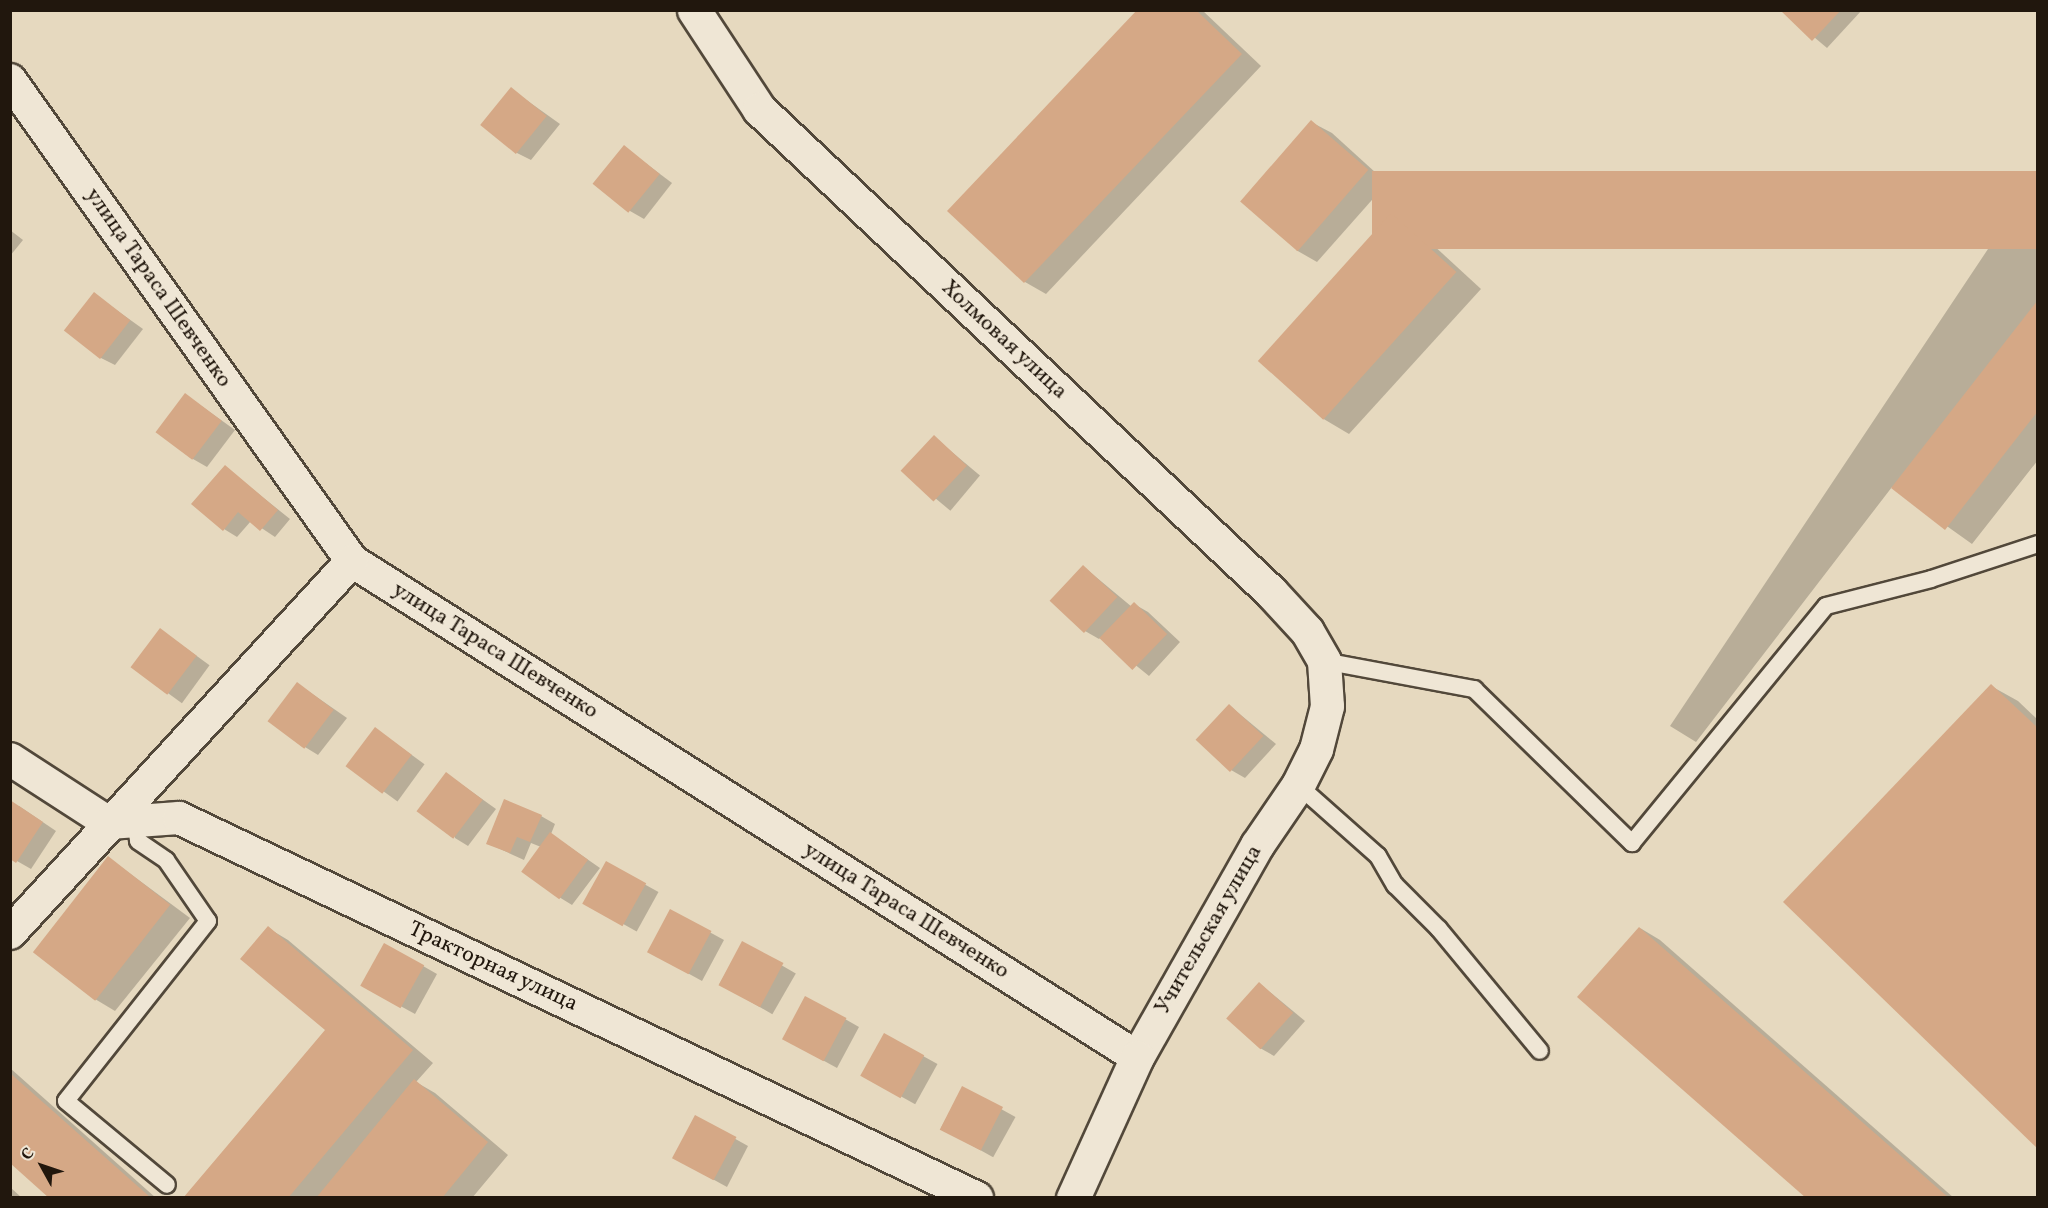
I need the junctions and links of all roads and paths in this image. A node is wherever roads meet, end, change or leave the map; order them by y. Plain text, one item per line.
1 (694, 10) edge
2 (10, 80) edge
3 (2037, 544) edge
4 (352, 561) junction
5 (1324, 661) junction
6 (10, 759) edge
7 (1298, 785) junction
8 (122, 822) junction
9 (10, 933) edge
10 (1540, 1051) dead end
11 (1137, 1057) junction
12 (166, 1185) dead end
13 (1079, 1195) edge
14 (977, 1197) edge

1 - 5 street, Холмовая улица
2 - 4 street, улица Тараса Шевченко
3 - 5 lane
4 - 8 street
4 - 11 street, улица Тараса Шевченко
5 - 7 street, Учительская улица
6 - 8 street
7 - 10 lane
7 - 11 street, Учительская улица
8 - 9 street
8 - 12 lane
8 - 14 street, Тракторная улица
11 - 13 street, Учительская улица

